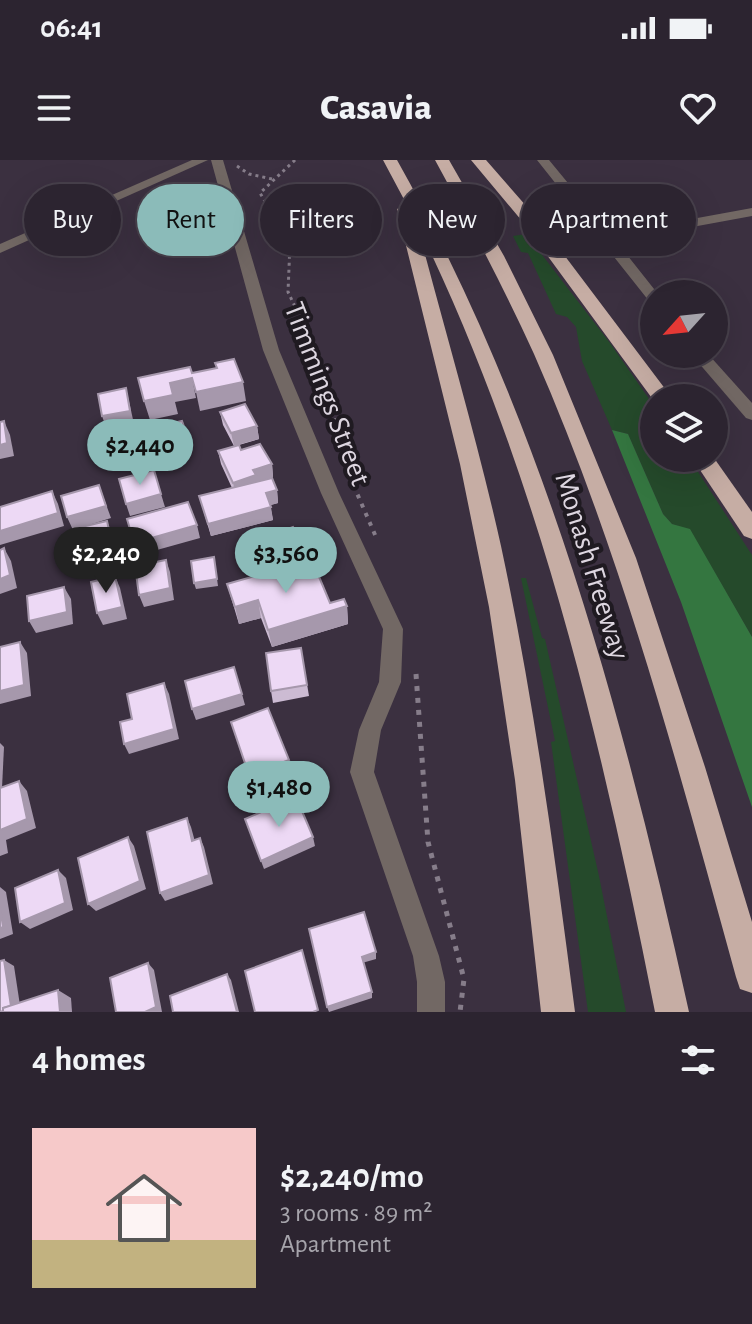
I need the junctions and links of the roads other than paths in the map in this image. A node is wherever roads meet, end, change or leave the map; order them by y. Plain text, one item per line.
1 (202, 160) edge
2 (442, 160) edge
3 (478, 160) edge
4 (543, 160) edge
5 (224, 161) edge
6 (393, 166) edge
7 (562, 184) edge
8 (752, 212) edge
9 (696, 222) edge
10 (0, 249) edge
11 (621, 256) edge
12 (640, 280) edge
13 (711, 368) edge
14 (652, 384) edge
15 (752, 414) edge
16 (713, 472) edge
17 (752, 530) edge
18 (752, 977) edge
19 (431, 1012) edge
20 (558, 1012) edge
21 (672, 1012) edge

1 - 10 street
2 - 18 highway, Monash Freeway
3 - 14 highway
4 - 7 street
5 - 19 street, Timmings Street
6 - 20 highway
6 - 21 highway, Monash Freeway
8 - 9 street
11 - 12 street
13 - 15 street
16 - 17 highway

